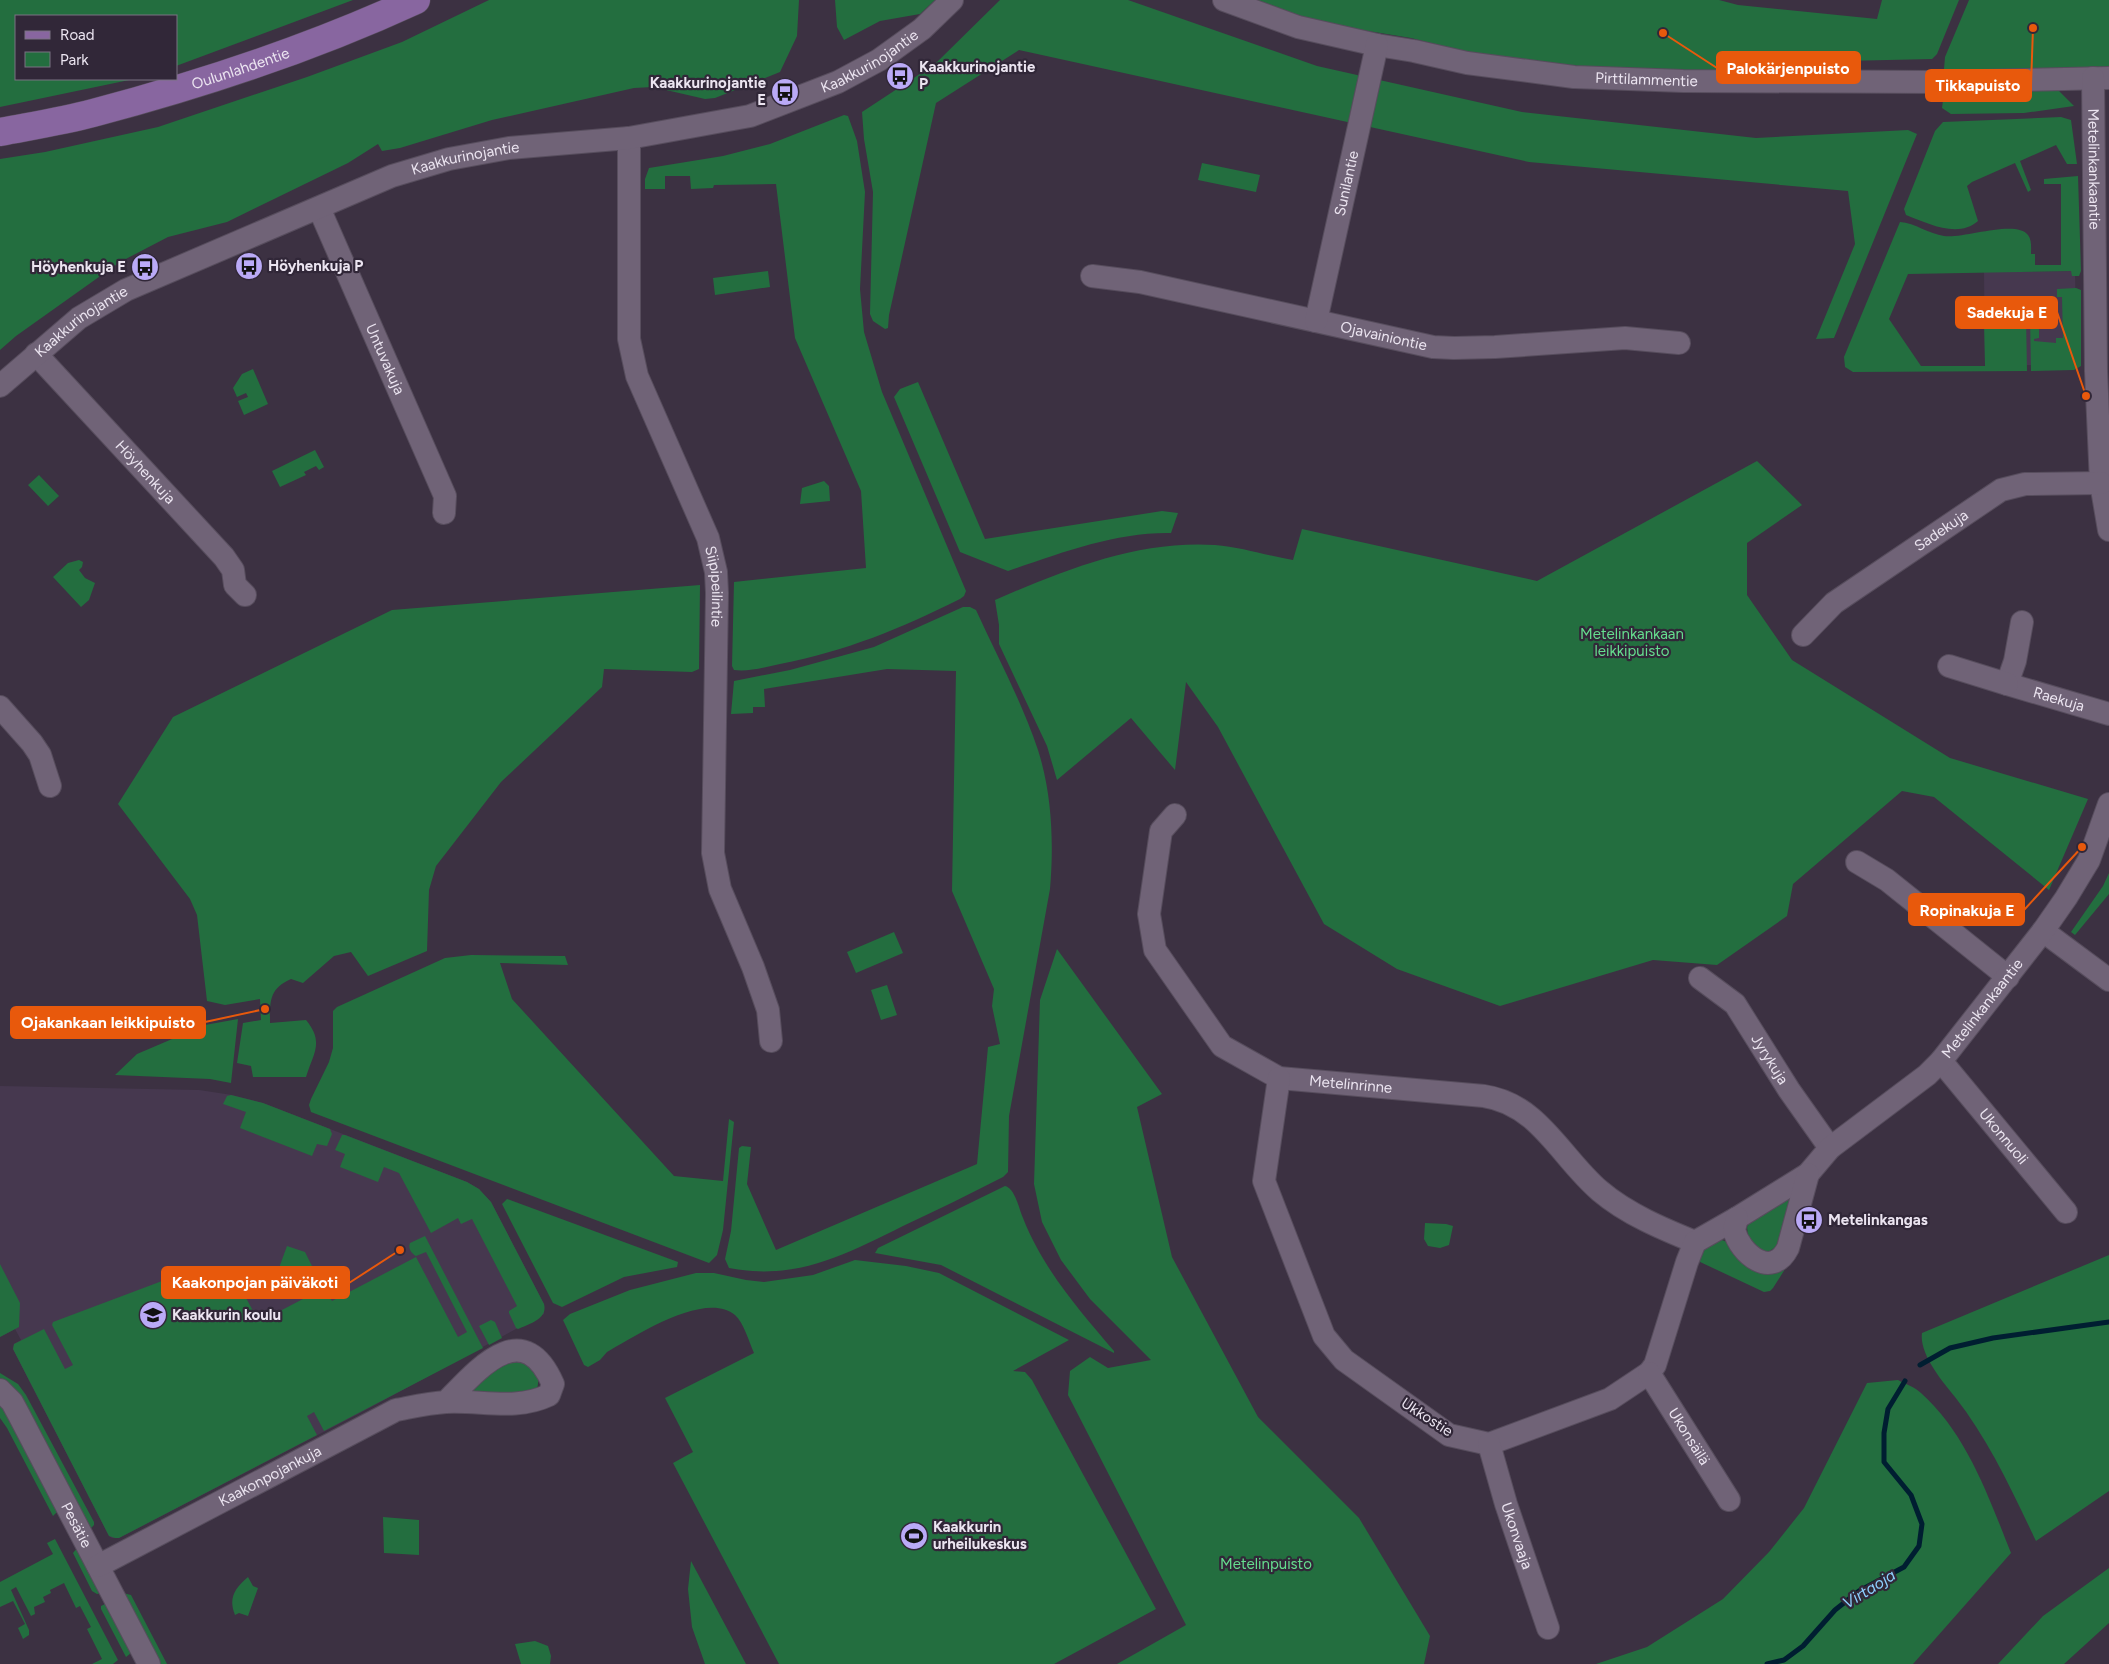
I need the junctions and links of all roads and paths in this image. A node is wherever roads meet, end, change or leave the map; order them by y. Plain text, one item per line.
1 (416, 0) edge
2 (952, 0) edge
3 (1224, 0) edge
4 (1377, 45) junction
5 (2101, 78) edge
6 (0, 132) edge
7 (629, 138) junction
8 (319, 208) junction
9 (1092, 276) dead end
10 (1316, 321) junction
11 (1679, 343) dead end
12 (36, 354) junction
13 (2103, 356) edge
14 (0, 386) edge
15 (2101, 483) junction
16 (444, 513) dead end
17 (2109, 530) edge
18 (246, 595) dead end
19 (2022, 622) dead end
20 (1803, 635) dead end
21 (1949, 666) dead end
22 (2007, 684) junction
23 (0, 707) edge
24 (2109, 714) edge
25 (50, 786) dead end
26 (2109, 804) edge
27 (1175, 815) dead end
28 (1857, 862) dead end
29 (2043, 931) junction
30 (2008, 977) junction
31 (1700, 978) dead end
32 (2109, 980) edge
33 (771, 1041) dead end
34 (1941, 1061) junction
35 (1279, 1078) junction
36 (1830, 1148) junction
37 (1808, 1174) junction
38 (2066, 1212) dead end
39 (1737, 1218) junction
40 (1695, 1242) junction
41 (1649, 1373) junction
42 (0, 1390) edge
43 (446, 1402) dead end
44 (1489, 1444) junction
45 (1728, 1500) dead end
46 (98, 1566) junction
47 (1548, 1628) dead end
48 (149, 1664) edge

1 - 6 main road, Oulunlahdentie
2 - 7 street, Kaakkurinojantie
3 - 4 street, Pirttilammentie
4 - 5 street, Pirttilammentie
4 - 10 street, Sunilantie
5 - 13 street, Metelinkankaantie
7 - 8 street, Kaakkurinojantie
7 - 33 street, Siipipeilintie
8 - 12 street, Kaakkurinojantie
8 - 16 street, Untuvakuja
9 - 10 street, Ojavainiontie
10 - 11 street, Ojavainiontie
12 - 14 street, Kaakkurinojantie
12 - 18 street, Höyhenkuja
13 - 15 street, Metelinkankaantie
15 - 17 street, Metelinkankaantie
15 - 20 street, Sadekuja
19 - 22 street
21 - 22 street, Raekuja
22 - 24 street, Raekuja
23 - 25 street
26 - 29 street, Metelinkankaantie
27 - 35 street, Metelinrinne
28 - 30 street
29 - 30 street, Metelinkankaantie
29 - 32 street
30 - 34 street, Metelinkankaantie
31 - 36 street, Jyrykuja
34 - 36 street, Metelinkankaantie
34 - 38 street, Ukonnuoli
35 - 40 street, Metelinrinne
35 - 44 street, Ukkostie
36 - 37 street, Metelinkankaantie
37 - 39 street, Metelinkankaantie
37 - 39 street, Metelinkankaantie
39 - 40 street
40 - 41 street
41 - 44 street
41 - 45 street, Ukonsäilä
42 - 46 street, Pesätie
43 - 46 street, Kaakonpojankuja
44 - 47 street, Ukonvaaja
46 - 48 street, Pesätie

